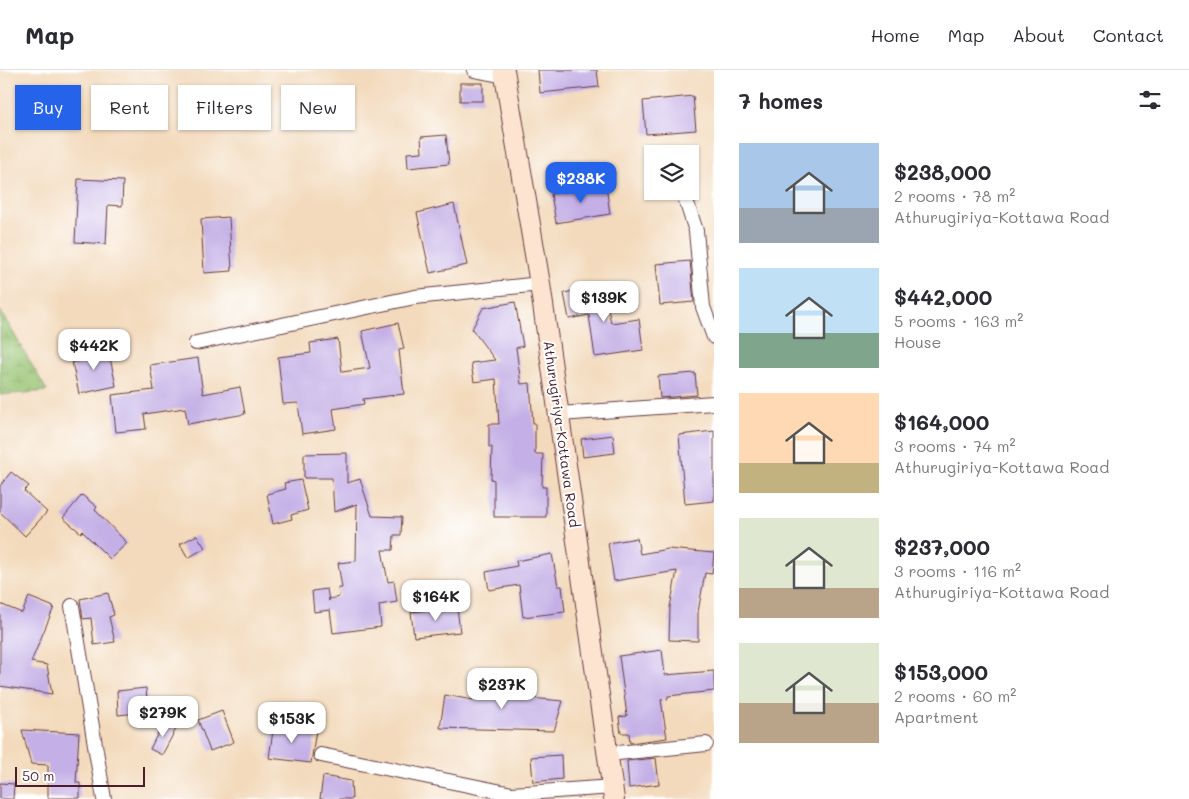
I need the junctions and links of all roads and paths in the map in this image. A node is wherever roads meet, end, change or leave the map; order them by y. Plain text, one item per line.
1 (474, 70) edge
2 (505, 73) edge
3 (686, 200) edge
4 (540, 284) junction
5 (714, 337) edge
6 (196, 343) dead end
7 (714, 403) edge
8 (560, 414) junction
9 (72, 606) dead end
10 (706, 744) dead end
11 (608, 754) junction
12 (321, 755) dead end
13 (613, 793) edge
14 (104, 799) edge

1 - 2 street
2 - 4 main road, Athurugiriya-Kottawa Road
3 - 5 street
4 - 6 street
4 - 8 main road, Athurugiriya-Kottawa Road
7 - 8 street
8 - 11 main road, Athurugiriya-Kottawa Road
9 - 14 street
10 - 11 street
11 - 13 main road, Athurugiriya-Kottawa Road
12 - 13 street

